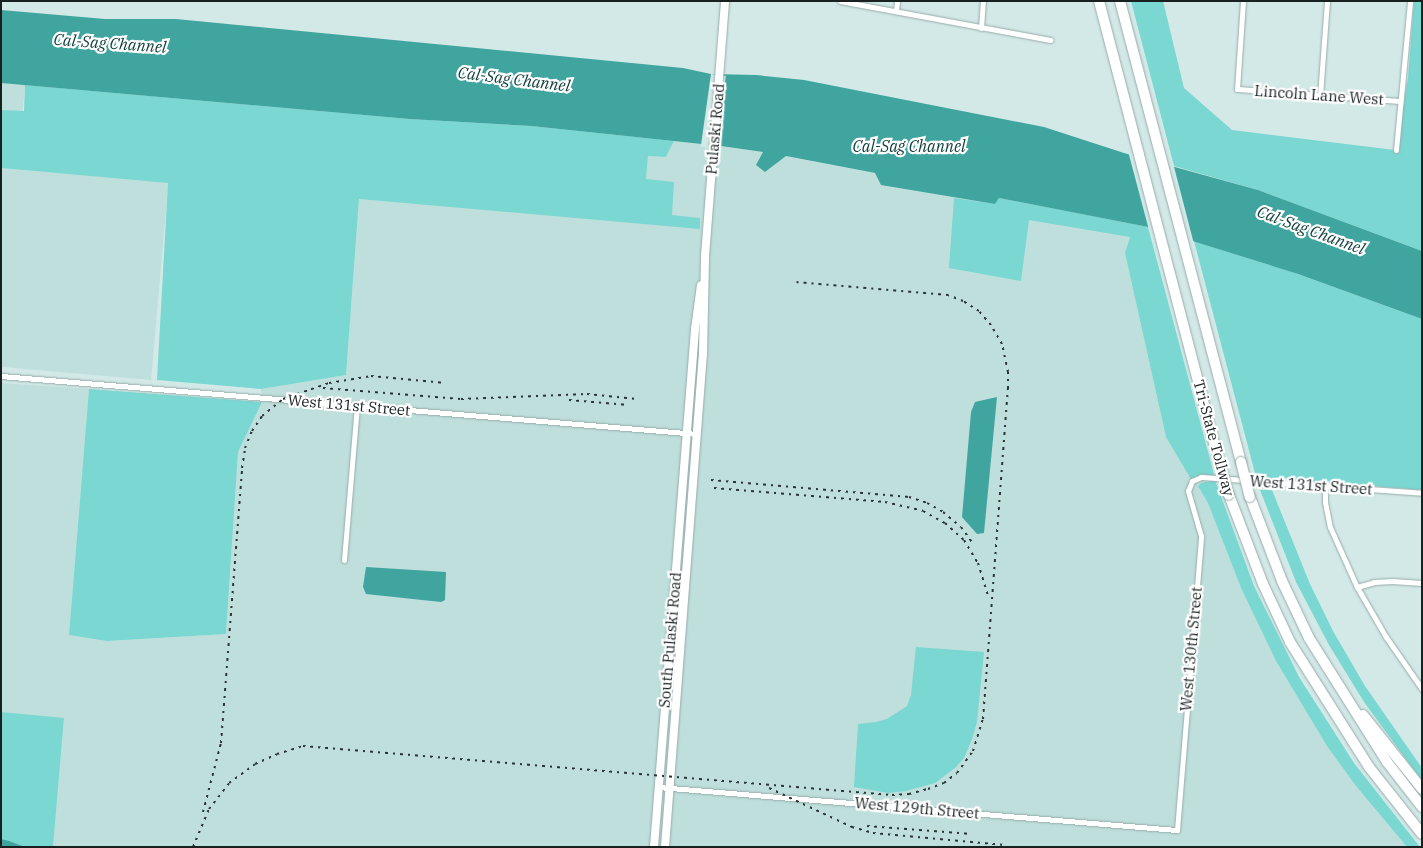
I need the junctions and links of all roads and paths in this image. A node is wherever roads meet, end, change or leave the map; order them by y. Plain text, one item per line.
1 (725, 1) edge
2 (840, 1) edge
3 (897, 1) edge
4 (983, 1) edge
5 (1099, 1) edge
6 (1120, 1) edge
7 (1243, 1) edge
8 (1327, 1) edge
9 (1410, 1) edge
10 (896, 11) junction
11 (981, 28) junction
12 (1050, 40) dead end
13 (1320, 96) junction
14 (1401, 101) junction
15 (1396, 150) dead end
16 (705, 256) junction
17 (1, 376) edge
18 (357, 405) junction
19 (686, 433) junction
20 (697, 434) junction
21 (1201, 477) joint
22 (1325, 485) junction
23 (1422, 493) edge
24 (344, 560) dead end
25 (1422, 583) edge
26 (1357, 587) junction
27 (1335, 680) junction
28 (1422, 689) edge
29 (658, 787) junction
30 (670, 788) junction
31 (1422, 789) edge
32 (1422, 807) edge
33 (1176, 830) joint
34 (1422, 834) edge
35 (654, 847) edge
36 (665, 847) edge

1 - 16 main road, Pulaski Road
2 - 10 street
3 - 10 street
4 - 11 street
5 - 34 highway, Tri-State Tollway, bridge
6 - 27 highway, Tri-State Tollway, bridge
7 - 13 street, Lincoln Lane West
8 - 13 street
9 - 14 street
10 - 11 street
11 - 12 street
13 - 14 street, Lincoln Lane West
14 - 15 street
16 - 19 main road, Pulaski Road
16 - 20 main road, Pulaski Road
17 - 18 street, West 131st Street
18 - 19 street, West 131st Street
18 - 24 street
19 - 20 street, West 131st Street
19 - 29 main road, South Pulaski Road
20 - 30 main road, South Pulaski Road
21 - 22 street, West 131st Street
21 - 33 street, West 130th Street
22 - 23 street, West 131st Street
22 - 26 street
25 - 26 street
26 - 28 street
27 - 31 highway
27 - 32 highway, Tri-State Tollway
29 - 30 street, West 129th Street
29 - 35 main road, South Pulaski Road
30 - 33 street, West 129th Street
30 - 36 main road, South Pulaski Road

